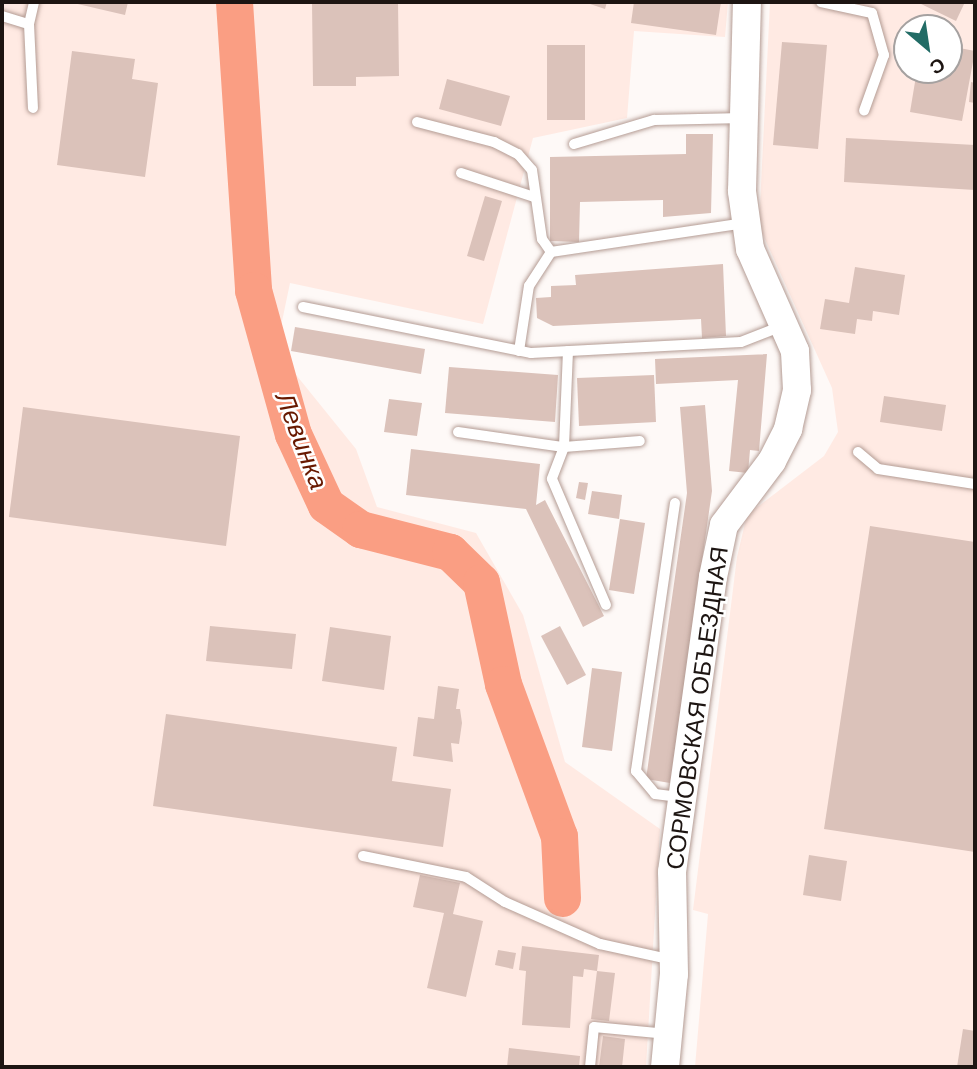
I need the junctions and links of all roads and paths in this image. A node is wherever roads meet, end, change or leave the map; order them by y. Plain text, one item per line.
1 (34, 2) edge
2 (747, 2) edge
3 (821, 2) edge
4 (2, 16) edge
5 (29, 24) junction
6 (33, 108) dead end
7 (864, 111) dead end
8 (744, 118) junction
9 (417, 122) dead end
10 (574, 144) dead end
11 (461, 173) dead end
12 (534, 197) junction
13 (746, 223) junction
14 (551, 252) junction
15 (303, 307) dead end
16 (785, 325) junction
17 (519, 351) junction
18 (568, 351) junction
19 (458, 432) dead end
20 (640, 441) dead end
21 (564, 447) junction
22 (858, 452) dead end
23 (975, 484) edge
24 (675, 503) dead end
25 (606, 605) dead end
26 (683, 798) junction
27 (363, 856) dead end
28 (674, 960) junction
29 (668, 1034) junction
30 (590, 1067) edge
31 (664, 1067) edge

1 - 5 lane
2 - 8 street, СОРМОВСКАЯ ОБЪЕЗДНАЯ
3 - 7 lane
4 - 5 lane
5 - 6 lane
8 - 10 lane
8 - 13 street, СОРМОВСКАЯ ОБЪЕЗДНАЯ
9 - 12 lane
11 - 12 lane
12 - 14 lane
13 - 14 lane
13 - 16 street, СОРМОВСКАЯ ОБЪЕЗДНАЯ
14 - 17 lane
15 - 17 lane
16 - 18 lane
16 - 26 street, СОРМОВСКАЯ ОБЪЕЗДНАЯ
17 - 18 lane
18 - 21 lane
19 - 21 lane
20 - 21 lane
21 - 25 lane
22 - 23 lane
24 - 26 lane
26 - 28 street, СОРМОВСКАЯ ОБЪЕЗДНАЯ
27 - 28 lane
28 - 29 street, СОРМОВСКАЯ ОБЪЕЗДНАЯ
29 - 30 lane
29 - 31 street, СОРМОВСКАЯ ОБЪЕЗДНАЯ

